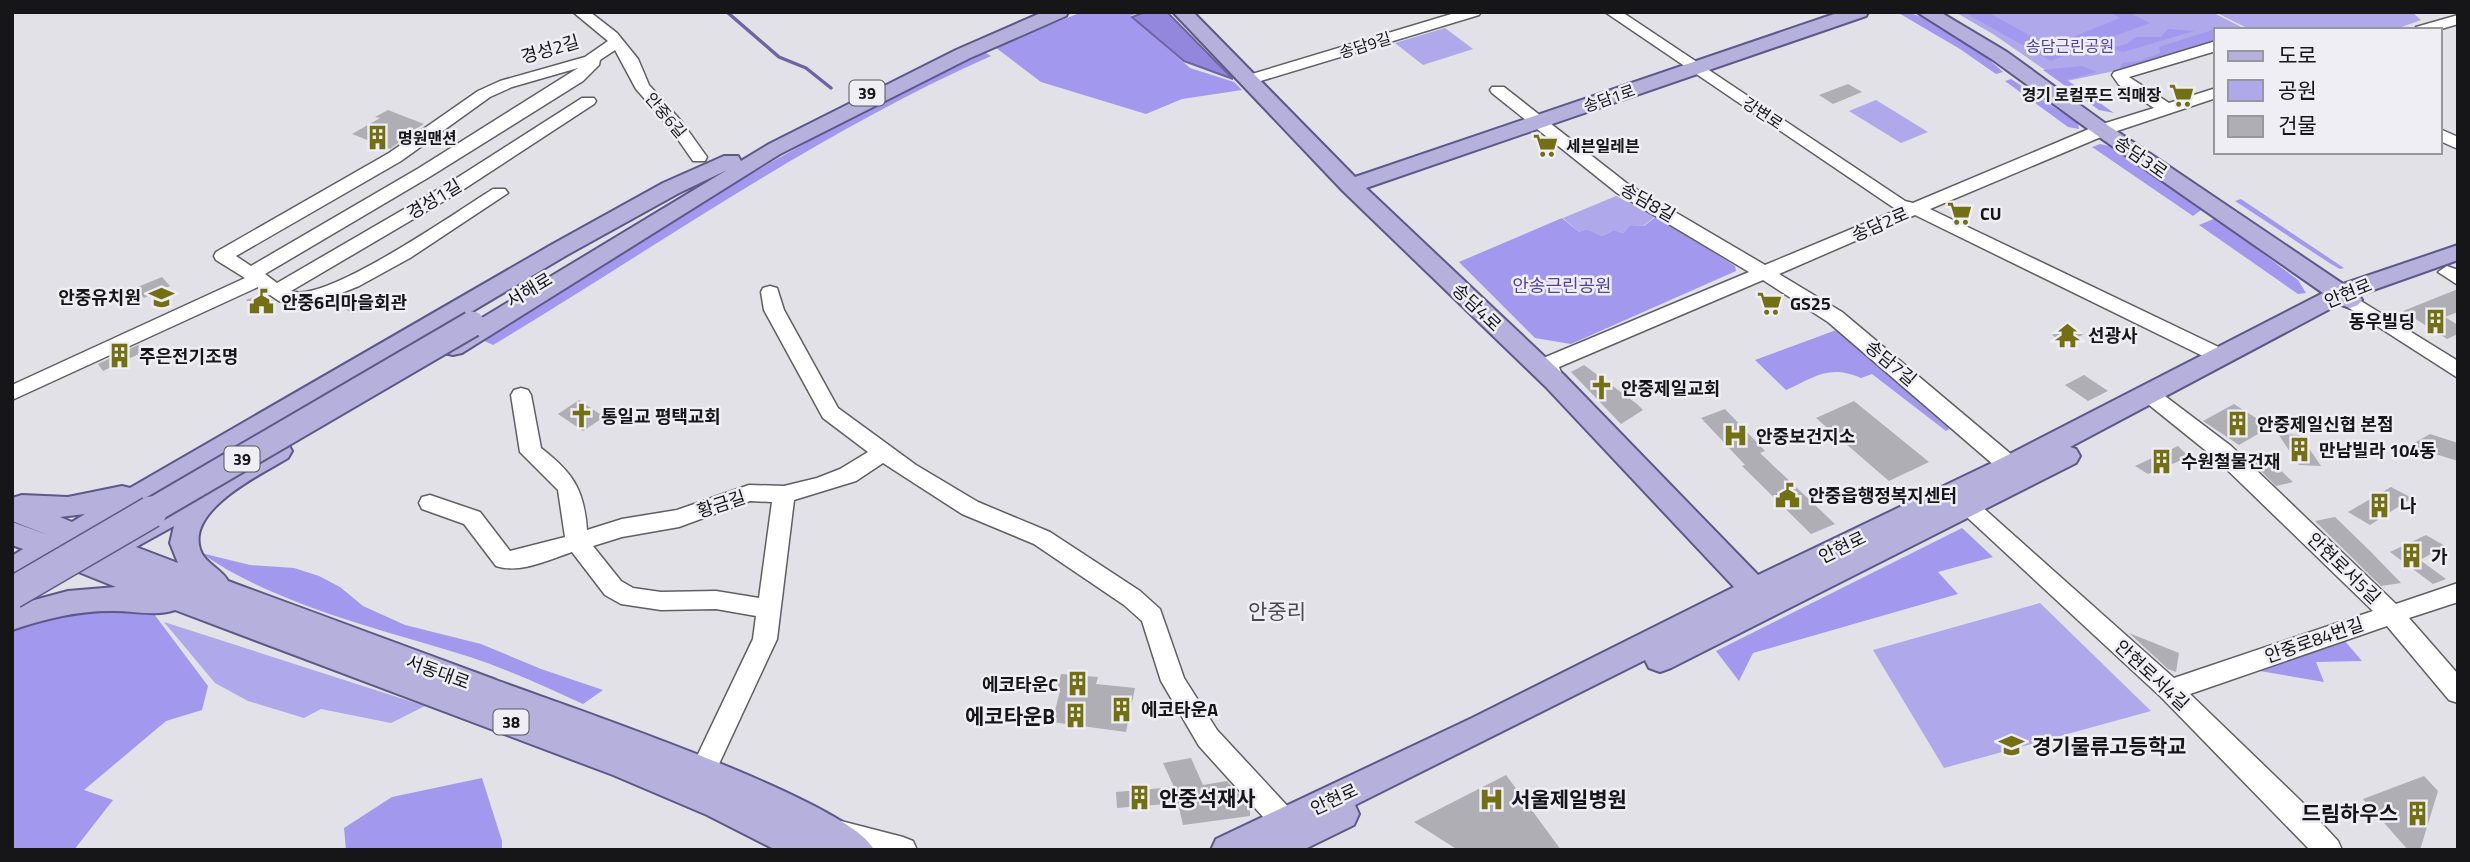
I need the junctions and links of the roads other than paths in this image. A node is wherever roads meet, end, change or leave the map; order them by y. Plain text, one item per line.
1 (579, 12) edge
2 (1041, 12) edge
3 (1059, 12) edge
4 (1182, 12) edge
5 (1192, 12) edge
6 (1474, 12) edge
7 (1612, 12) edge
8 (1626, 12) edge
9 (1834, 12) edge
10 (1859, 12) edge
11 (1926, 12) edge
12 (1940, 12) edge
13 (2430, 12) edge
14 (2453, 19) edge
15 (2427, 28) edge
16 (616, 42) junction
17 (2214, 47) edge
18 (1697, 64) junction
19 (1252, 79) junction
20 (1499, 90) dead end
21 (2214, 94) edge
22 (588, 101) dead end
23 (2167, 108) junction
24 (1536, 120) junction
25 (2107, 128) junction
26 (2442, 135) edge
27 (2458, 144) edge
28 (776, 148) junction
29 (744, 155) junction
30 (394, 157) junction
31 (699, 157) dead end
32 (425, 172) junction
33 (1352, 181) junction
34 (455, 187) junction
35 (1916, 209) junction
36 (2455, 268) edge
37 (1763, 275) junction
38 (255, 277) junction
39 (277, 291) junction
40 (770, 292) dead end
41 (2355, 297) junction
42 (467, 322) junction
43 (2220, 356) junction
44 (2458, 359) edge
45 (2458, 371) edge
46 (1551, 372) junction
47 (12, 393) edge
48 (521, 395) dead end
49 (2158, 400) junction
50 (883, 453) junction
51 (2010, 466) junction
52 (167, 479) junction
53 (216, 489) junction
54 (784, 494) junction
55 (1961, 500) junction
56 (430, 503) dead end
57 (12, 507) edge
58 (12, 533) edge
59 (75, 533) junction
60 (577, 542) junction
61 (50, 548) junction
62 (102, 557) junction
63 (12, 570) edge
64 (12, 579) edge
65 (2458, 592) edge
66 (12, 593) edge
67 (1767, 595) junction
68 (220, 602) junction
69 (12, 609) edge
70 (768, 609) junction
71 (2390, 613) junction
72 (12, 618) edge
73 (2170, 690) junction
74 (2458, 692) edge
75 (703, 771) junction
76 (1284, 821) junction
77 (818, 839) edge
78 (858, 850) edge
79 (902, 850) edge
80 (1228, 850) edge
81 (1269, 850) edge
82 (2328, 850) edge

1 - 16 street, 안중6길
2 - 29 main road, 서해로 / 39
3 - 28 main road, 서해로 / 39
4 - 19 main road, 송담4로
5 - 19 main road, 송담4로
6 - 19 street, 송담9길
7 - 18 street, 강변로
8 - 18 street, 강변로
9 - 18 main road, 송담1로
10 - 18 main road, 송담1로
11 - 25 main road, 송담3로
12 - 25 main road, 송담3로
13 - 14 street
14 - 15 street
16 - 30 street, 경성2길
16 - 31 street, 안중6길
16 - 32 street, 경성2길
17 - 23 street
18 - 24 main road, 송담1로
18 - 35 street, 강변로
19 - 33 main road, 송담4로
20 - 24 street
21 - 23 street, 송담2로
22 - 34 street, 경성1길
23 - 25 street, 송담2로
24 - 33 main road, 송담1로
24 - 37 street, 송담8길
25 - 35 street, 송담2로
25 - 41 main road, 송담3로
26 - 27 street
28 - 42 main road, 서해로 / 39
28 - 53 main road
29 - 42 main road, 서해로 / 39
29 - 52 main road
30 - 32 street
30 - 38 street, 경성2길
32 - 34 street
32 - 38 street, 경성2길
33 - 46 main road, 송담4로
34 - 39 street, 경성1길
34 - 39 street, 경성1길
35 - 37 street, 송담2로
35 - 43 street, 강변로
36 - 41 main road, 안현로
37 - 46 street, 송담2로
37 - 51 street, 송담7길
38 - 39 street, 경성1길
38 - 47 street
40 - 50 street
41 - 43 main road, 안현로
41 - 44 street
41 - 45 street
41 - 49 main road, 안현로
42 - 64 main road, 서해로 / 39
42 - 66 main road, 서해로 / 39, bridge
43 - 49 main road, 안현로
46 - 67 main road, 송담4로
48 - 60 street
49 - 51 main road, 안현로
49 - 55 main road, 안현로
49 - 71 street, 안현로서5길
50 - 54 street, 황금길
50 - 76 street
51 - 55 main road, 안현로
52 - 57 main road
52 - 59 main road
53 - 62 main road
53 - 68 main road
54 - 60 street, 황금길
54 - 70 street
55 - 67 main road, 안현로
55 - 73 street, 안현로서4길
56 - 60 street, 황금길
57 - 59 main road, 서동대로 / 38
58 - 61 main road, 서동대로 / 38
59 - 61 main road
59 - 62 main road, 서동대로 / 38
60 - 70 street
61 - 62 main road, 서동대로 / 38
61 - 63 main road
62 - 68 main road, 서동대로 / 38
62 - 69 main road
65 - 71 street, 안중로84번길
67 - 76 main road, 안현로
67 - 81 main road, 안현로
68 - 72 main road
68 - 75 main road, 서동대로 / 38
68 - 77 main road, 서동대로 / 38
70 - 75 street
71 - 73 street, 안중로84번길
71 - 74 street, 안현로서5길
73 - 82 street, 안현로서4길
75 - 77 main road, 서동대로 / 38
76 - 80 main road, 안현로
77 - 78 main road, 서동대로 / 38
77 - 79 street

